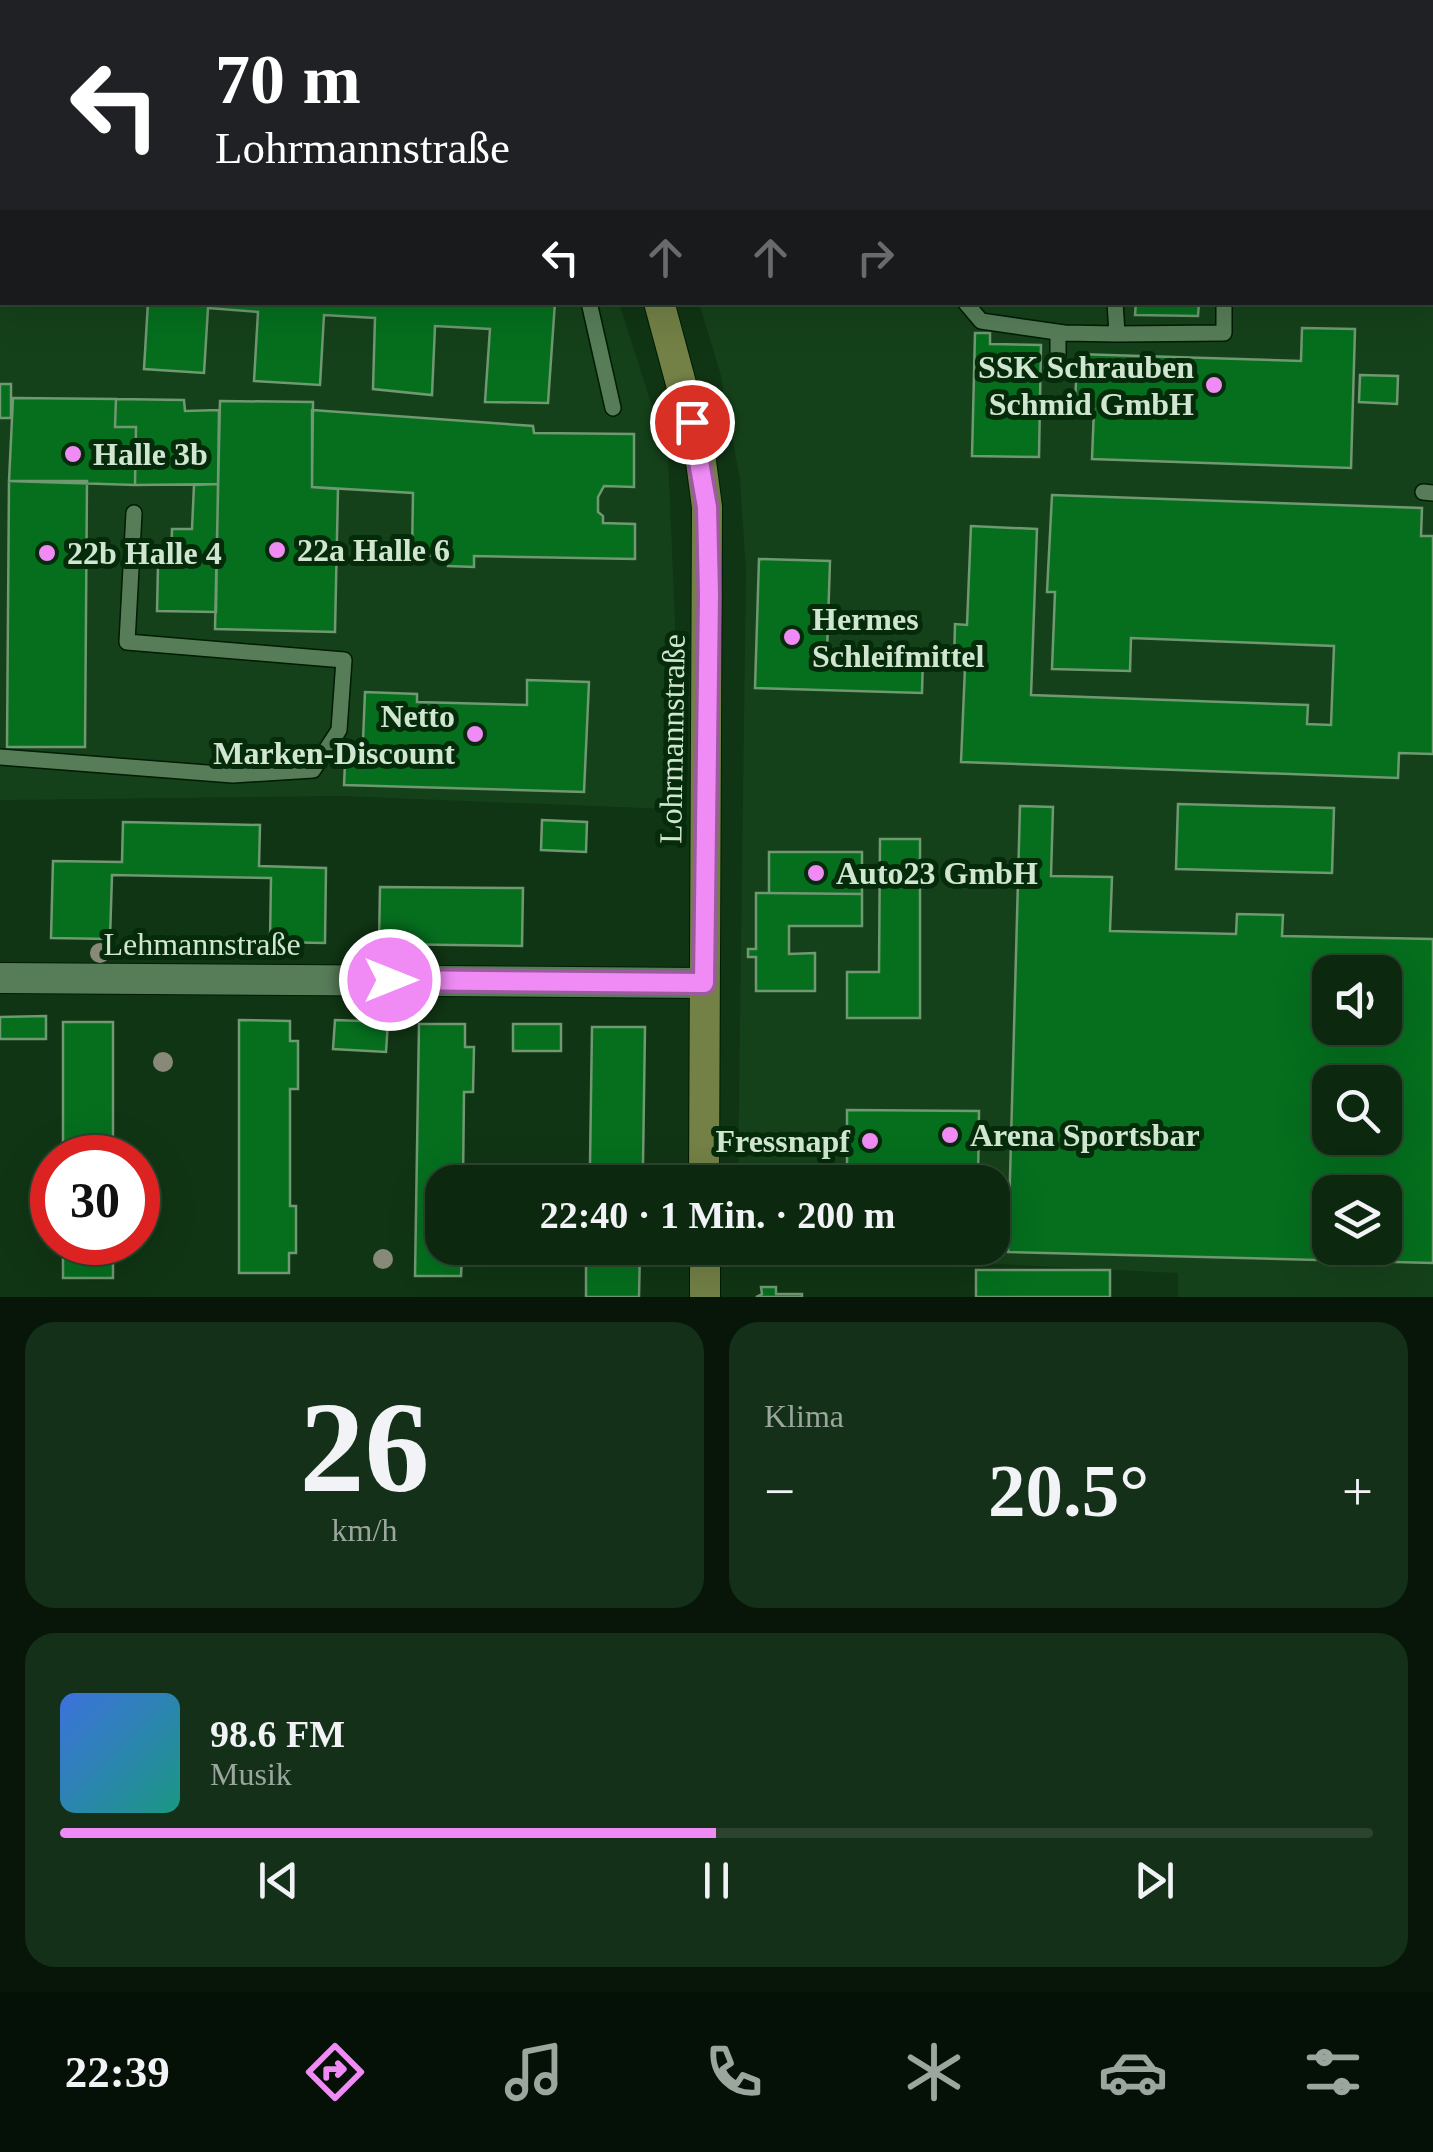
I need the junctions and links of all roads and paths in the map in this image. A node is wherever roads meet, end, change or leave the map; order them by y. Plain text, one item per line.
1 (591, 305) edge
2 (660, 305) edge
3 (968, 305) edge
4 (1115, 305) edge
5 (1224, 305) edge
6 (1064, 332) junction
7 (1117, 334) junction
8 (1058, 354) dead end
9 (614, 408) dead end
10 (134, 513) dead end
11 (0, 758) edge
12 (0, 978) edge
13 (704, 983) junction
14 (704, 1165) edge
15 (705, 1265) edge
16 (705, 1297) edge

1 - 9 lane
2 - 13 street, Lohrmannstraße
3 - 6 lane
4 - 7 lane
5 - 7 lane
6 - 7 lane
6 - 8 lane
10 - 11 lane
12 - 13 street, Lehmannstraße
13 - 14 street, Lohrmannstraße
15 - 16 street

